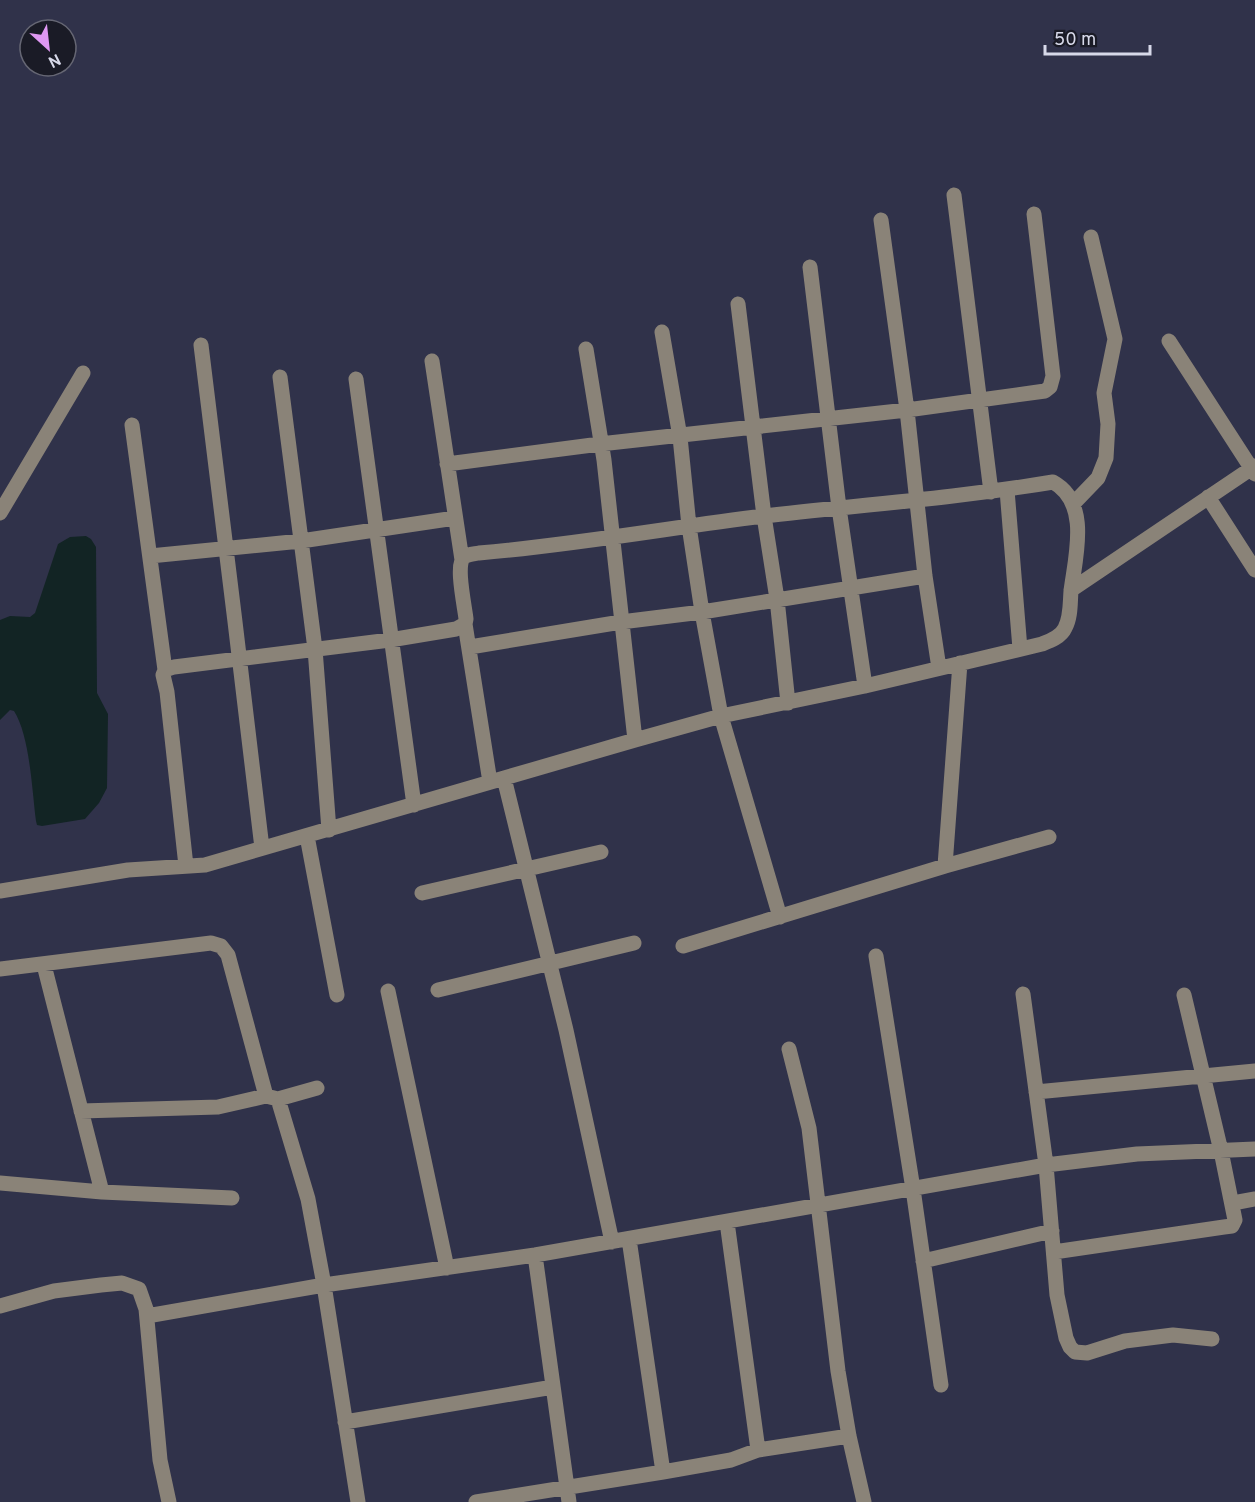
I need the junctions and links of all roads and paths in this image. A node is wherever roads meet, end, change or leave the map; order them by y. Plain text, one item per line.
1 (954, 195) dead end
2 (1034, 214) dead end
3 (881, 220) dead end
4 (1091, 237) dead end
5 (810, 267) dead end
6 (738, 304) dead end
7 (662, 332) dead end
8 (1169, 341) dead end
9 (201, 345) dead end
10 (586, 349) dead end
11 (432, 361) dead end
12 (83, 373) dead end
13 (280, 377) dead end
14 (356, 379) dead end
15 (981, 401) junction
16 (907, 410) junction
17 (829, 419) junction
18 (132, 425) dead end
19 (754, 428) junction
20 (680, 437) junction
21 (600, 444) junction
22 (447, 464) junction
23 (1254, 470) edge
24 (1007, 490) junction
25 (991, 492) junction
26 (1208, 497) junction
27 (916, 499) junction
28 (1073, 504) junction
29 (839, 508) junction
30 (0, 513) edge
31 (764, 516) junction
32 (455, 518) junction
33 (689, 526) junction
34 (376, 530) junction
35 (612, 538) junction
36 (301, 540) junction
37 (225, 547) junction
38 (150, 556) junction
39 (462, 560) junction
40 (1255, 570) edge
41 (925, 576) junction
42 (851, 588) junction
43 (1071, 590) junction
44 (777, 599) junction
45 (702, 612) junction
46 (621, 622) junction
47 (465, 624) junction
48 (390, 640) junction
49 (470, 647) junction
50 (315, 649) junction
51 (1020, 649) junction
52 (241, 657) junction
53 (960, 663) junction
54 (939, 668) junction
55 (165, 670) junction
56 (866, 686) junction
57 (788, 703) junction
58 (721, 716) junction
59 (635, 740) junction
60 (497, 780) junction
61 (414, 805) junction
62 (329, 830) junction
63 (307, 836) junction
64 (1049, 837) dead end
65 (262, 848) junction
66 (601, 852) dead end
67 (186, 866) junction
68 (945, 866) junction
69 (526, 870) junction
70 (0, 891) edge
71 (423, 893) dead end
72 (780, 917) junction
73 (634, 943) dead end
74 (683, 946) dead end
75 (876, 956) dead end
76 (549, 963) junction
77 (44, 965) junction
78 (0, 969) edge
79 (438, 990) dead end
80 (388, 991) dead end
81 (1023, 994) dead end
82 (337, 995) dead end
83 (1184, 995) dead end
84 (789, 1049) dead end
85 (1255, 1071) edge
86 (1203, 1075) junction
87 (317, 1088) dead end
88 (1036, 1092) junction
89 (272, 1098) junction
90 (81, 1111) junction
91 (1255, 1149) edge
92 (1221, 1151) junction
93 (1046, 1165) junction
94 (0, 1183) edge
95 (913, 1189) junction
96 (102, 1192) junction
97 (232, 1198) dead end
98 (1255, 1198) edge
99 (1233, 1203) junction
100 (818, 1206) junction
101 (727, 1222) junction
102 (1052, 1231) junction
103 (629, 1239) junction
104 (612, 1242) junction
105 (1053, 1252) junction
106 (535, 1255) junction
107 (923, 1261) junction
108 (447, 1268) junction
109 (324, 1285) junction
110 (0, 1306) edge
111 (147, 1316) junction
112 (1212, 1339) dead end
113 (941, 1385) dead end
114 (553, 1387) junction
115 (345, 1422) junction
116 (849, 1436) junction
117 (758, 1450) junction
118 (663, 1472) junction
119 (567, 1486) junction
120 (169, 1502) edge
121 (357, 1502) edge
122 (476, 1502) edge
123 (569, 1502) edge
124 (864, 1502) edge

1 - 15 street
2 - 15 street
3 - 16 street
4 - 28 street
5 - 17 street
6 - 19 street
7 - 20 street
8 - 23 street
9 - 37 street
10 - 21 street
11 - 22 street
12 - 30 street
13 - 36 street
14 - 34 street
15 - 16 street
15 - 25 street
16 - 17 street
16 - 27 street
17 - 19 street
17 - 29 street
18 - 38 street
19 - 20 street
19 - 31 street
20 - 21 street
20 - 33 street
21 - 22 street
21 - 35 street
22 - 32 street
23 - 26 street
24 - 25 street
24 - 28 street
24 - 51 street
25 - 27 street
26 - 40 street
26 - 43 street
27 - 29 street
27 - 41 street
28 - 43 street
29 - 31 street
29 - 42 street
31 - 33 street
31 - 44 street
32 - 34 street
32 - 39 street
33 - 35 street
33 - 45 street
34 - 36 street
34 - 48 street
35 - 39 street
35 - 46 street
36 - 37 street
36 - 50 street
37 - 38 street
37 - 52 street
38 - 55 street
39 - 47 street
41 - 42 street
41 - 54 street
42 - 44 street
42 - 56 street
43 - 51 street
44 - 45 street
44 - 57 street
45 - 46 street
45 - 58 street
46 - 49 street
46 - 59 street
47 - 48 street
47 - 49 street
48 - 50 street
48 - 61 street
49 - 60 street
50 - 52 street
50 - 62 street
51 - 53 street
52 - 55 street
52 - 65 street
53 - 54 street
53 - 68 street
54 - 56 street
55 - 67 street
56 - 57 street
57 - 58 street
58 - 59 street
58 - 72 street
59 - 60 street
60 - 61 street
60 - 69 street
61 - 62 street
62 - 63 street
63 - 65 street
63 - 82 street
64 - 68 street
65 - 67 street
66 - 69 street
67 - 70 street
68 - 72 street
69 - 71 street
69 - 76 street
72 - 74 street
73 - 76 street
75 - 95 street
76 - 79 street
76 - 104 street
77 - 78 street
77 - 89 street
77 - 90 street
80 - 108 street
81 - 88 street
83 - 86 street
84 - 100 street
85 - 86 street
86 - 88 street
86 - 92 street
87 - 89 street
88 - 93 street
89 - 90 street
89 - 109 street
90 - 96 street
91 - 92 street
92 - 93 street
92 - 99 street
93 - 95 street
93 - 102 street
94 - 96 street
95 - 100 street
95 - 107 street
96 - 97 street
98 - 99 street
99 - 105 street
100 - 101 street
100 - 116 street
101 - 103 street
101 - 117 street
102 - 105 street
102 - 107 street
103 - 104 street
103 - 118 street
104 - 106 street
105 - 112 street
106 - 108 street
106 - 114 street
107 - 113 street
108 - 109 street
109 - 111 street
109 - 115 street
110 - 111 street
111 - 120 street
114 - 115 street
114 - 119 street
115 - 121 street
116 - 117 street
116 - 124 street
117 - 118 street
118 - 119 street
119 - 122 street
119 - 123 street

